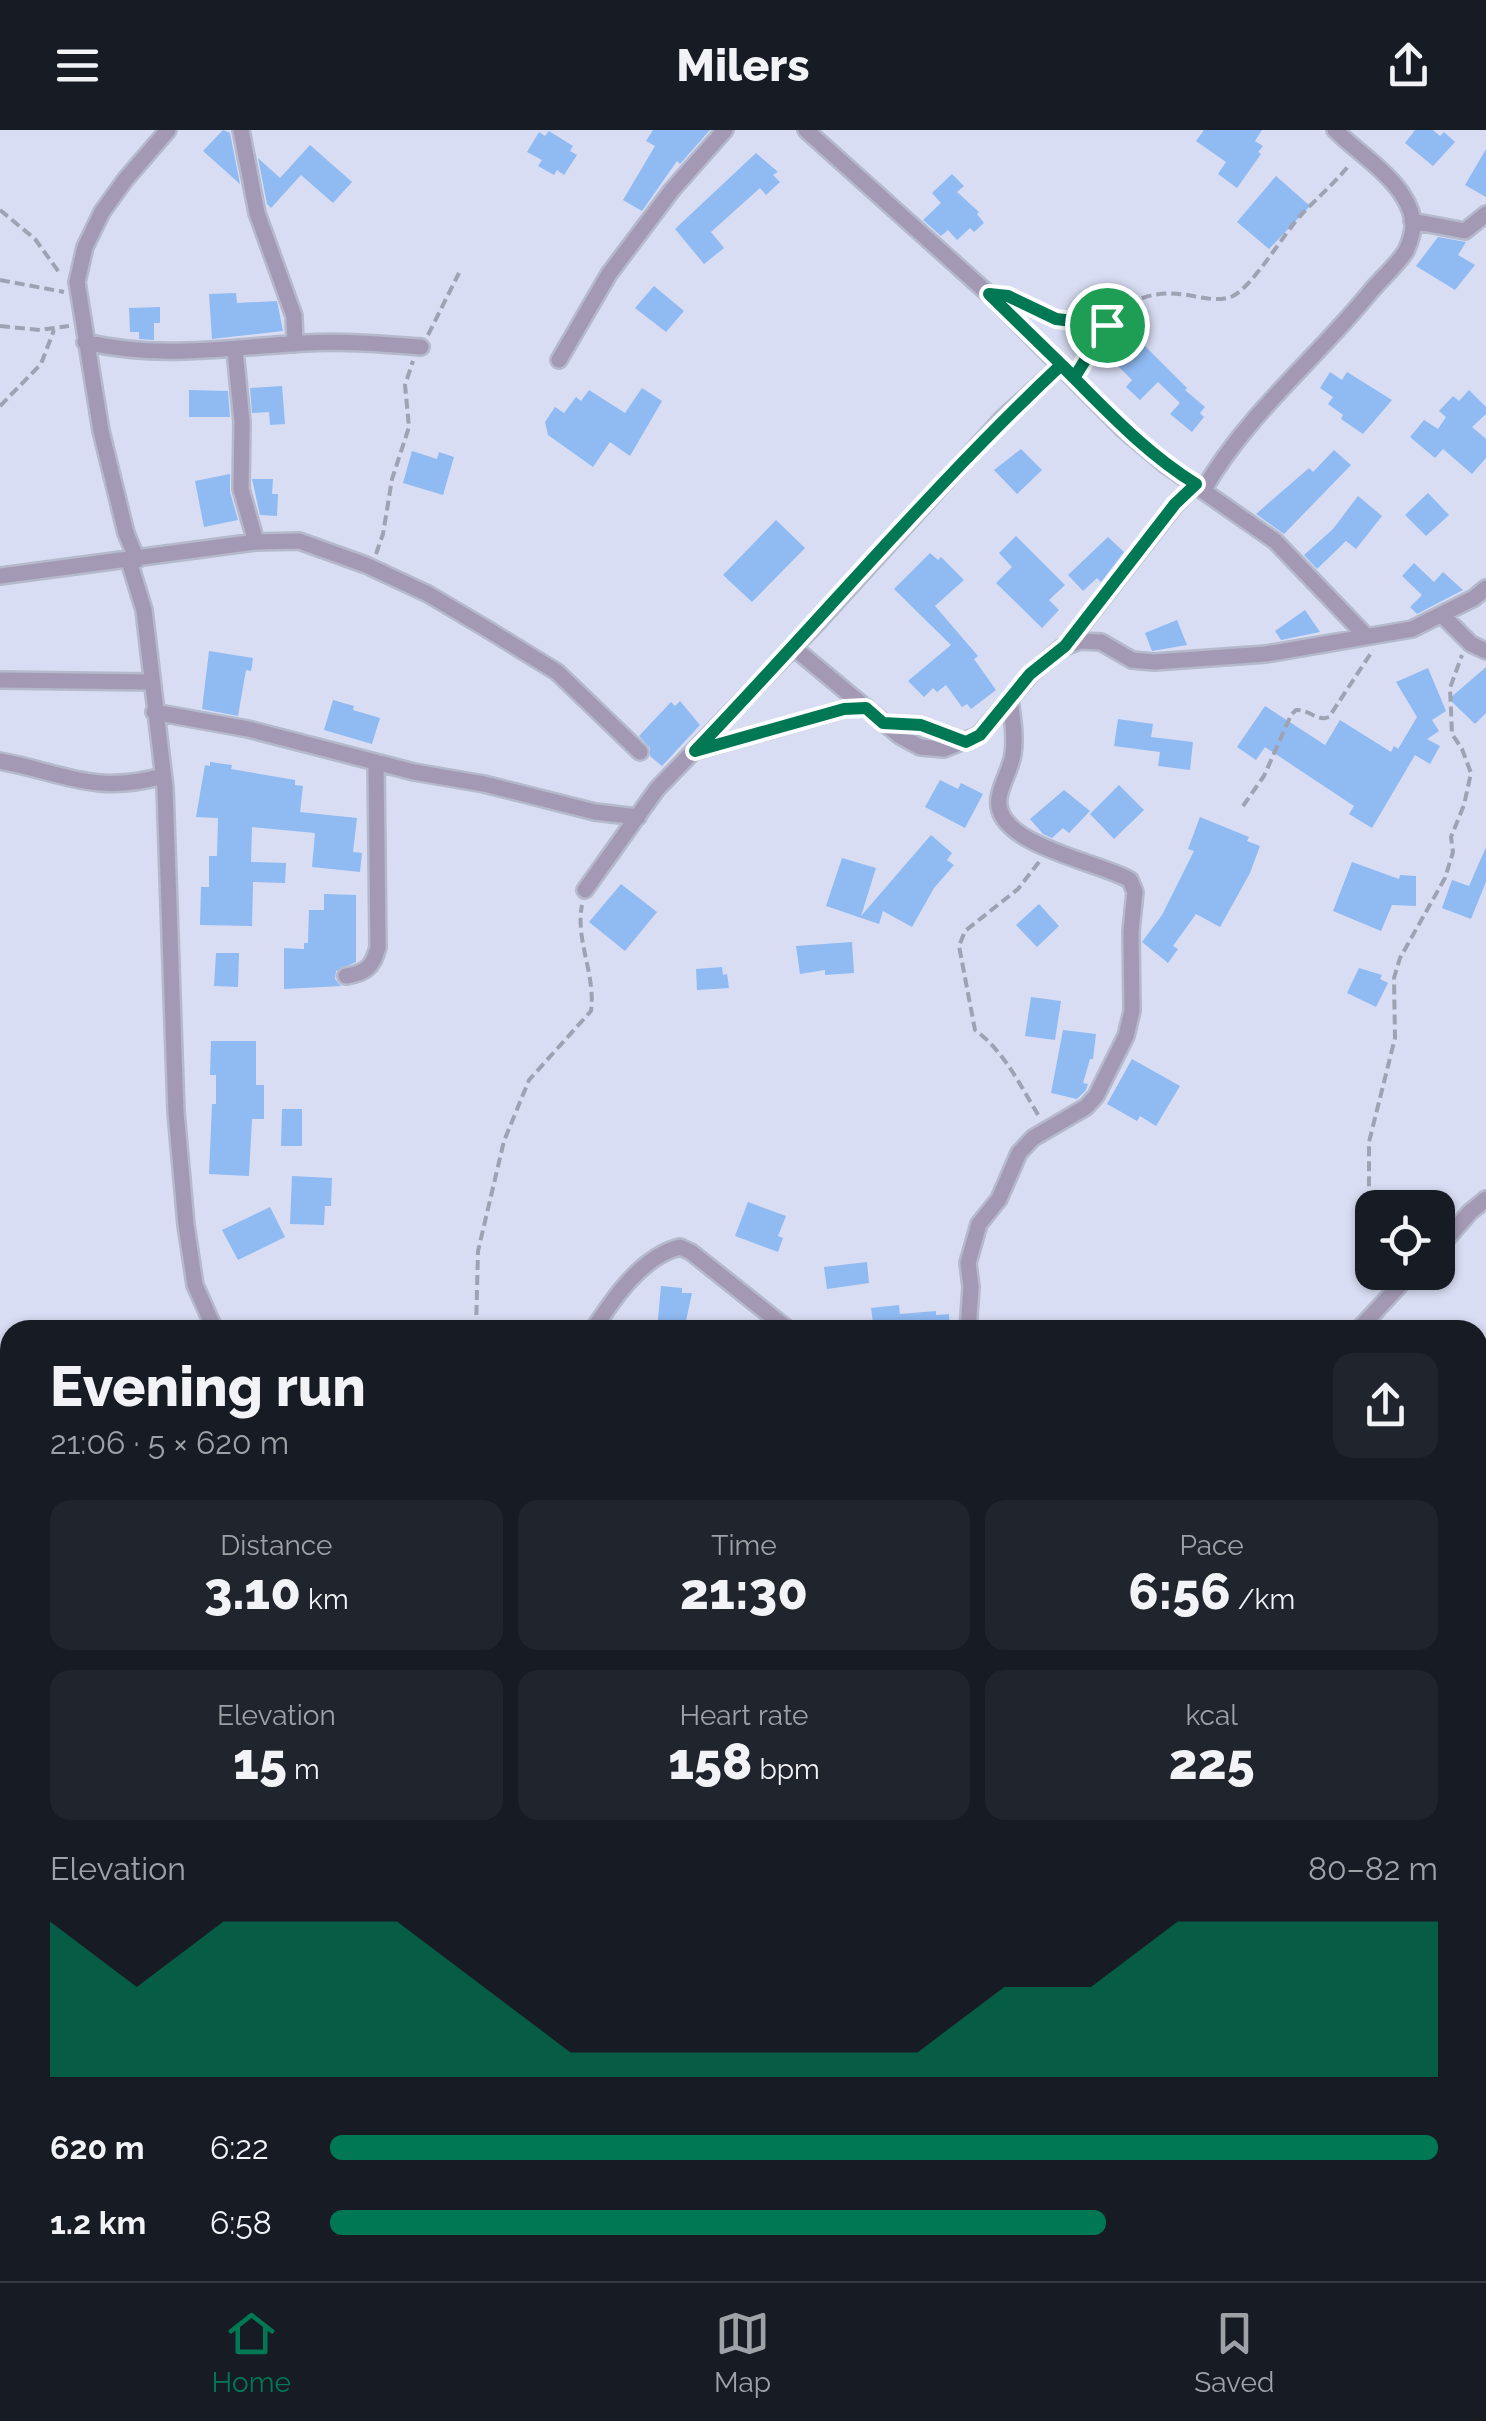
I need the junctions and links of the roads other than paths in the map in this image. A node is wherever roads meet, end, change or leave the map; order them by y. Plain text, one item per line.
1 (168, 130) edge
2 (241, 130) edge
3 (726, 130) edge
4 (806, 130) edge
5 (1335, 130) edge
6 (1362, 130) edge
7 (1355, 149) junction
8 (1486, 214) edge
9 (1412, 221) junction
10 (85, 342) junction
11 (294, 344) junction
12 (421, 348) road end
13 (235, 350) junction
14 (559, 360) dead end
15 (1061, 365) junction
16 (1200, 486) junction
17 (256, 542) junction
18 (133, 560) junction
19 (0, 576) edge
20 (1486, 588) edge
21 (1443, 616) junction
22 (1367, 638) junction
23 (1065, 646) junction
24 (794, 648) junction
25 (1486, 651) edge
26 (0, 680) edge
27 (151, 682) junction
28 (1010, 699) junction
29 (866, 708) junction
30 (154, 712) junction
31 (695, 751) junction
32 (640, 752) dead end
33 (0, 761) edge
34 (376, 762) junction
35 (163, 776) junction
36 (638, 818) junction
37 (585, 890) road end
38 (346, 976) dead end
39 (1486, 1200) edge
40 (1455, 1229) edge
41 (1395, 1290) edge
42 (211, 1320) edge
43 (600, 1320) edge
44 (775, 1320) edge
45 (969, 1320) edge
46 (1367, 1320) edge

1 - 10 street
2 - 11 street
3 - 14 street
4 - 15 street
5 - 7 street
6 - 7 street
7 - 9 street
8 - 9 street
9 - 16 street
10 - 13 street
10 - 18 street
11 - 12 street
11 - 13 street
13 - 17 street
15 - 16 street
15 - 24 street
16 - 22 street
16 - 23 street
17 - 18 street
17 - 32 street
18 - 19 street
18 - 27 street
20 - 21 street
21 - 22 street
21 - 25 street
22 - 23 street
23 - 28 street
24 - 29 street
24 - 31 street
26 - 27 street
27 - 30 street
28 - 29 street
28 - 45 street
29 - 31 street
30 - 34 street
30 - 35 street
31 - 36 street
33 - 35 street
34 - 36 street
34 - 38 street
35 - 42 street
36 - 37 street
39 - 40 street
41 - 46 street
43 - 44 street

